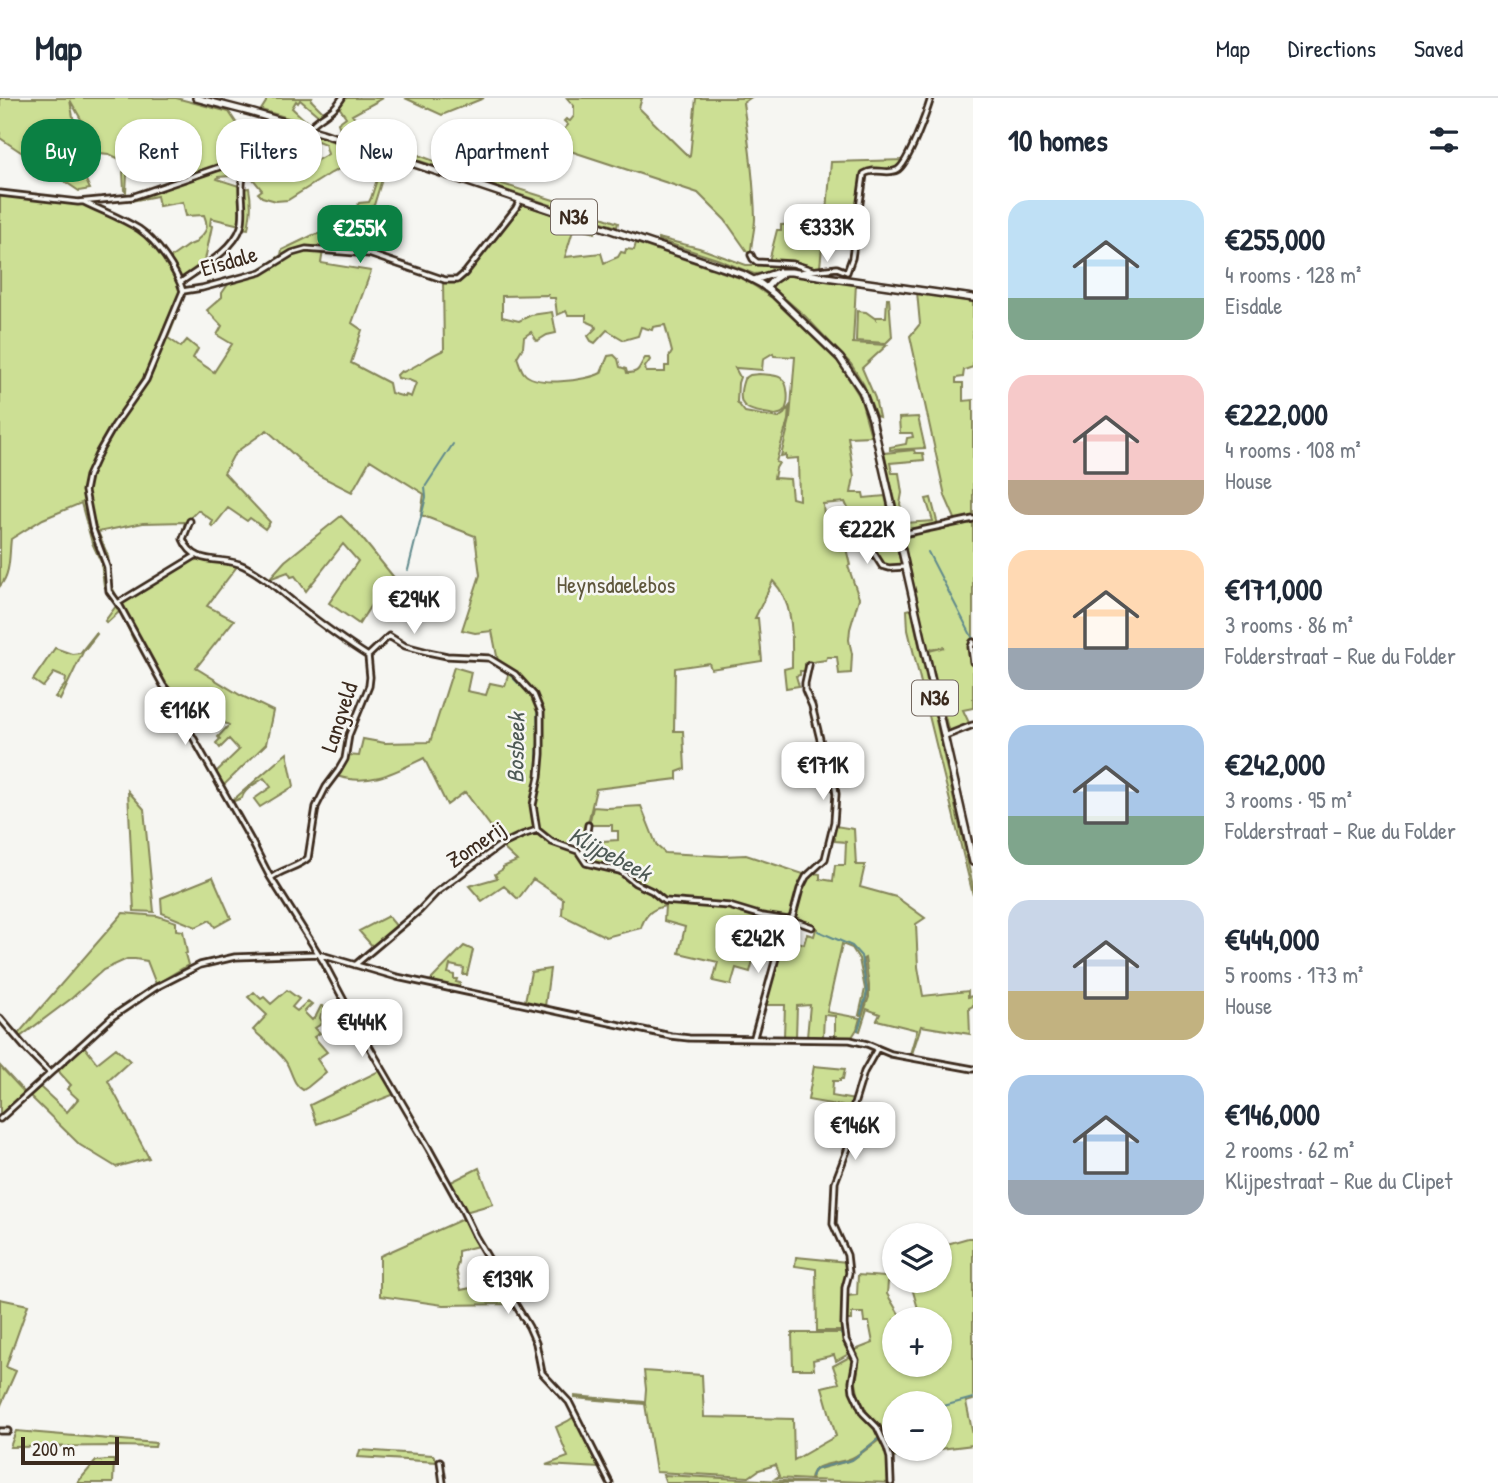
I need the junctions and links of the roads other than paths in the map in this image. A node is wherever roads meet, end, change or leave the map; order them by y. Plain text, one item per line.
1 (196, 98) edge
2 (342, 98) edge
3 (931, 98) edge
4 (208, 99) edge
5 (275, 119) edge
6 (321, 119) edge
7 (322, 133) edge
8 (216, 169) edge
9 (243, 182) edge
10 (0, 193) edge
11 (520, 199) junction
12 (84, 202) junction
13 (751, 256) dead end
14 (812, 270) junction
15 (847, 272) junction
16 (797, 273) junction
17 (754, 280) junction
18 (853, 281) junction
19 (181, 282) junction
20 (766, 288) junction
21 (183, 291) junction
22 (973, 298) edge
23 (845, 516) dead end
24 (973, 519) edge
25 (190, 521) dead end
26 (898, 535) junction
27 (197, 554) junction
28 (905, 567) junction
29 (118, 603) junction
30 (973, 642) edge
31 (368, 656) junction
32 (973, 662) edge
33 (809, 665) dead end
34 (973, 725) edge
35 (943, 737) junction
36 (588, 825) dead end
37 (537, 830) junction
38 (581, 855) junction
39 (973, 862) edge
40 (271, 878) junction
41 (790, 920) junction
42 (812, 927) dead end
43 (318, 954) junction
44 (355, 965) junction
45 (0, 1018) edge
46 (754, 1038) junction
47 (877, 1048) junction
48 (973, 1069) edge
49 (50, 1073) junction
50 (0, 1119) edge
51 (0, 1431) edge
52 (8, 1431) dead end
53 (440, 1461) dead end
54 (443, 1483) edge
55 (610, 1483) edge
56 (891, 1483) edge

1 - 4 main road, N36
2 - 6 street
3 - 15 street
4 - 5 main road, N36
7 - 11 main road, N36
8 - 12 street
9 - 19 street
10 - 12 street
11 - 17 main road, N36
11 - 21 street, Eisdale
12 - 19 street
13 - 14 street
14 - 15 street
14 - 16 street
15 - 18 street
16 - 17 main road
16 - 18 main road
16 - 20 main road
17 - 20 main road, N36
18 - 22 main road
19 - 21 street
20 - 26 main road, N36
21 - 29 street
23 - 28 street
24 - 26 street
25 - 27 street
26 - 28 main road, N36
27 - 29 street
27 - 31 street
28 - 35 main road, N36
29 - 40 street
30 - 32 street
31 - 37 street, Langveld
31 - 40 street, Langveld
33 - 41 street
34 - 35 street
35 - 39 main road, N36
36 - 38 street
37 - 38 street, Zomerij
37 - 44 street, Zomerij
38 - 41 street, Zomerij
40 - 43 street
41 - 42 street, Zomerij
41 - 46 street
43 - 44 street
43 - 49 street
43 - 55 street
44 - 46 street
45 - 49 street
46 - 47 street
47 - 48 street
47 - 56 street
49 - 50 street
51 - 52 street
53 - 54 street

